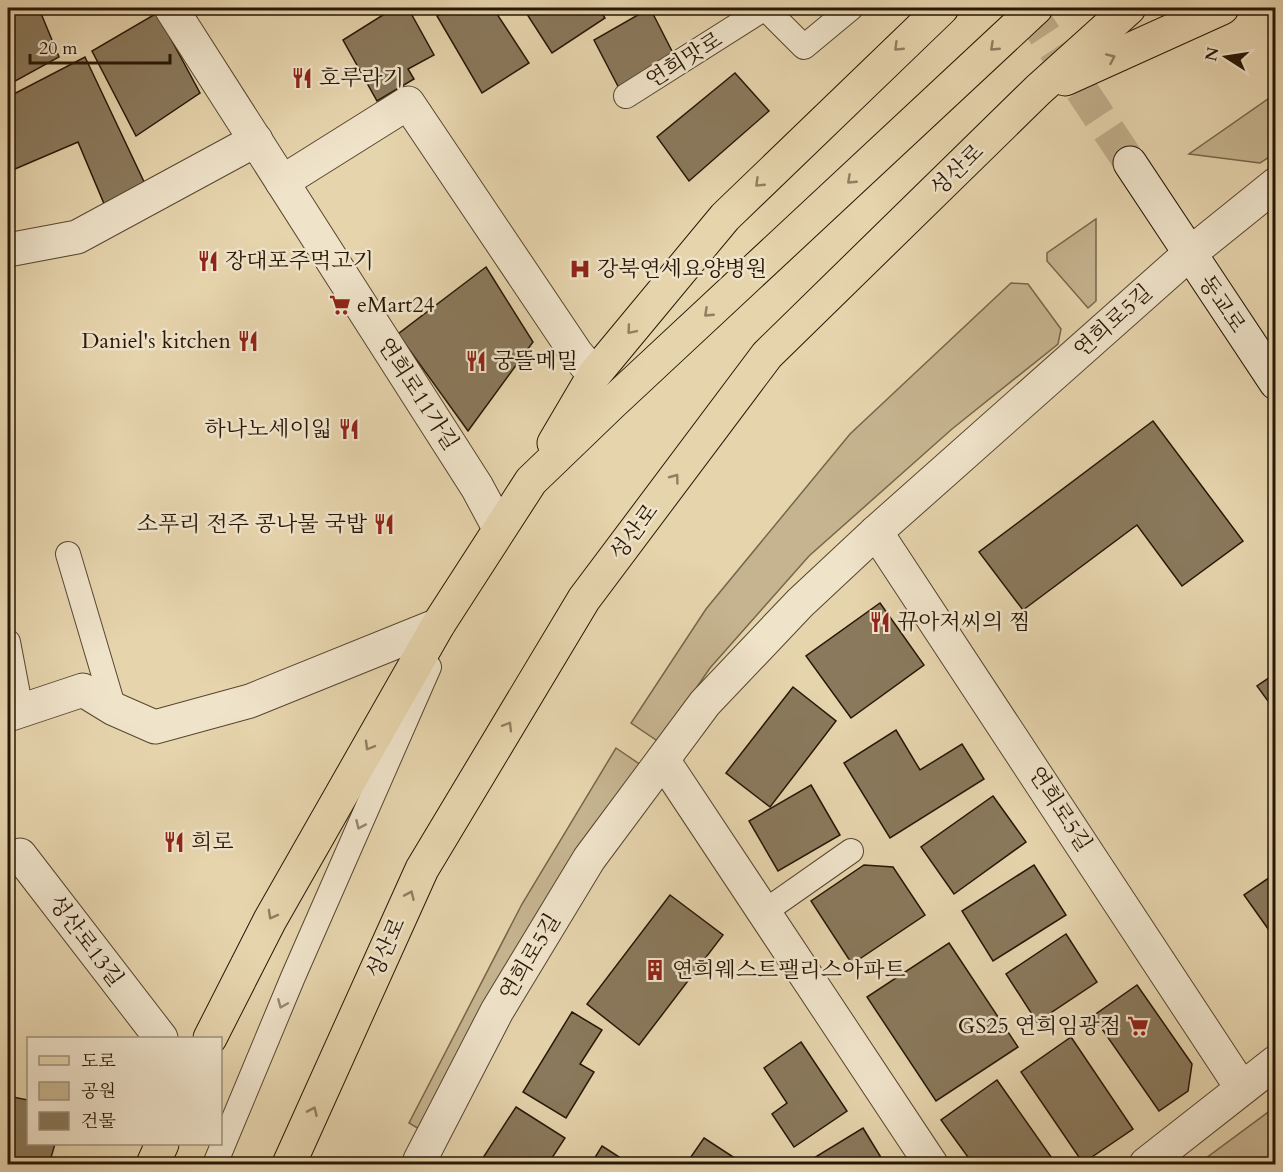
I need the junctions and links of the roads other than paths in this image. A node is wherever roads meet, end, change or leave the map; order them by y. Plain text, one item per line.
1 (171, 8) edge
2 (851, 8) edge
3 (942, 8) edge
4 (1036, 8) edge
5 (1129, 8) edge
6 (1222, 8) edge
7 (1038, 90) junction
8 (626, 96) dead end
9 (256, 140) junction
10 (1130, 164) tunnel mouth
11 (282, 182) junction
12 (1275, 184) edge
13 (8, 250) edge
14 (1188, 255) junction
15 (594, 375) junction
16 (1275, 383) edge
17 (531, 481) junction
18 (499, 528) junction
19 (876, 532) junction
20 (68, 554) dead end
21 (468, 579) junction
22 (438, 626) junction
23 (8, 642) edge
24 (114, 708) junction
25 (14, 712) edge
26 (663, 760) junction
27 (851, 851) dead end
28 (8, 861) edge
29 (764, 912) junction
30 (159, 1037) edge
31 (211, 1037) edge
32 (1275, 1062) edge
33 (1242, 1087) junction
34 (161, 1145) edge
35 (153, 1164) edge
36 (215, 1164) edge
37 (289, 1164) edge
38 (426, 1164) edge
39 (931, 1164) edge
40 (1146, 1164) edge

1 - 9 street, 연희로11가길
2 - 8 lane, 연희맛로
3 -> 15 main road
4 -> 17 main road
5 - 7 main road, 성산로
7 -> 6 main road
37 -> 7 main road, 성산로
9 - 11 street, 연희로11가길
9 - 13 street
10 - 14 street, 동교로
11 - 15 street
11 - 18 street, 연희로11가길
12 - 14 street, 동교로
14 - 16 street, 동교로
14 - 19 street, 연희로5길
15 - 17 main road
17 - 18 main road
18 - 21 main road
19 - 26 street, 연희로5길
19 - 33 street, 연희로5길
20 - 24 lane
21 - 22 main road
21 -> 36 lane
22 - 24 street
22 -> 31 main road
23 - 25 lane
24 - 25 street
26 - 29 street
26 - 38 street, 연희로5길
27 - 29 lane
28 - 30 street, 성산로13길
29 - 39 street
32 - 33 street
33 - 40 street
34 - 35 main road

